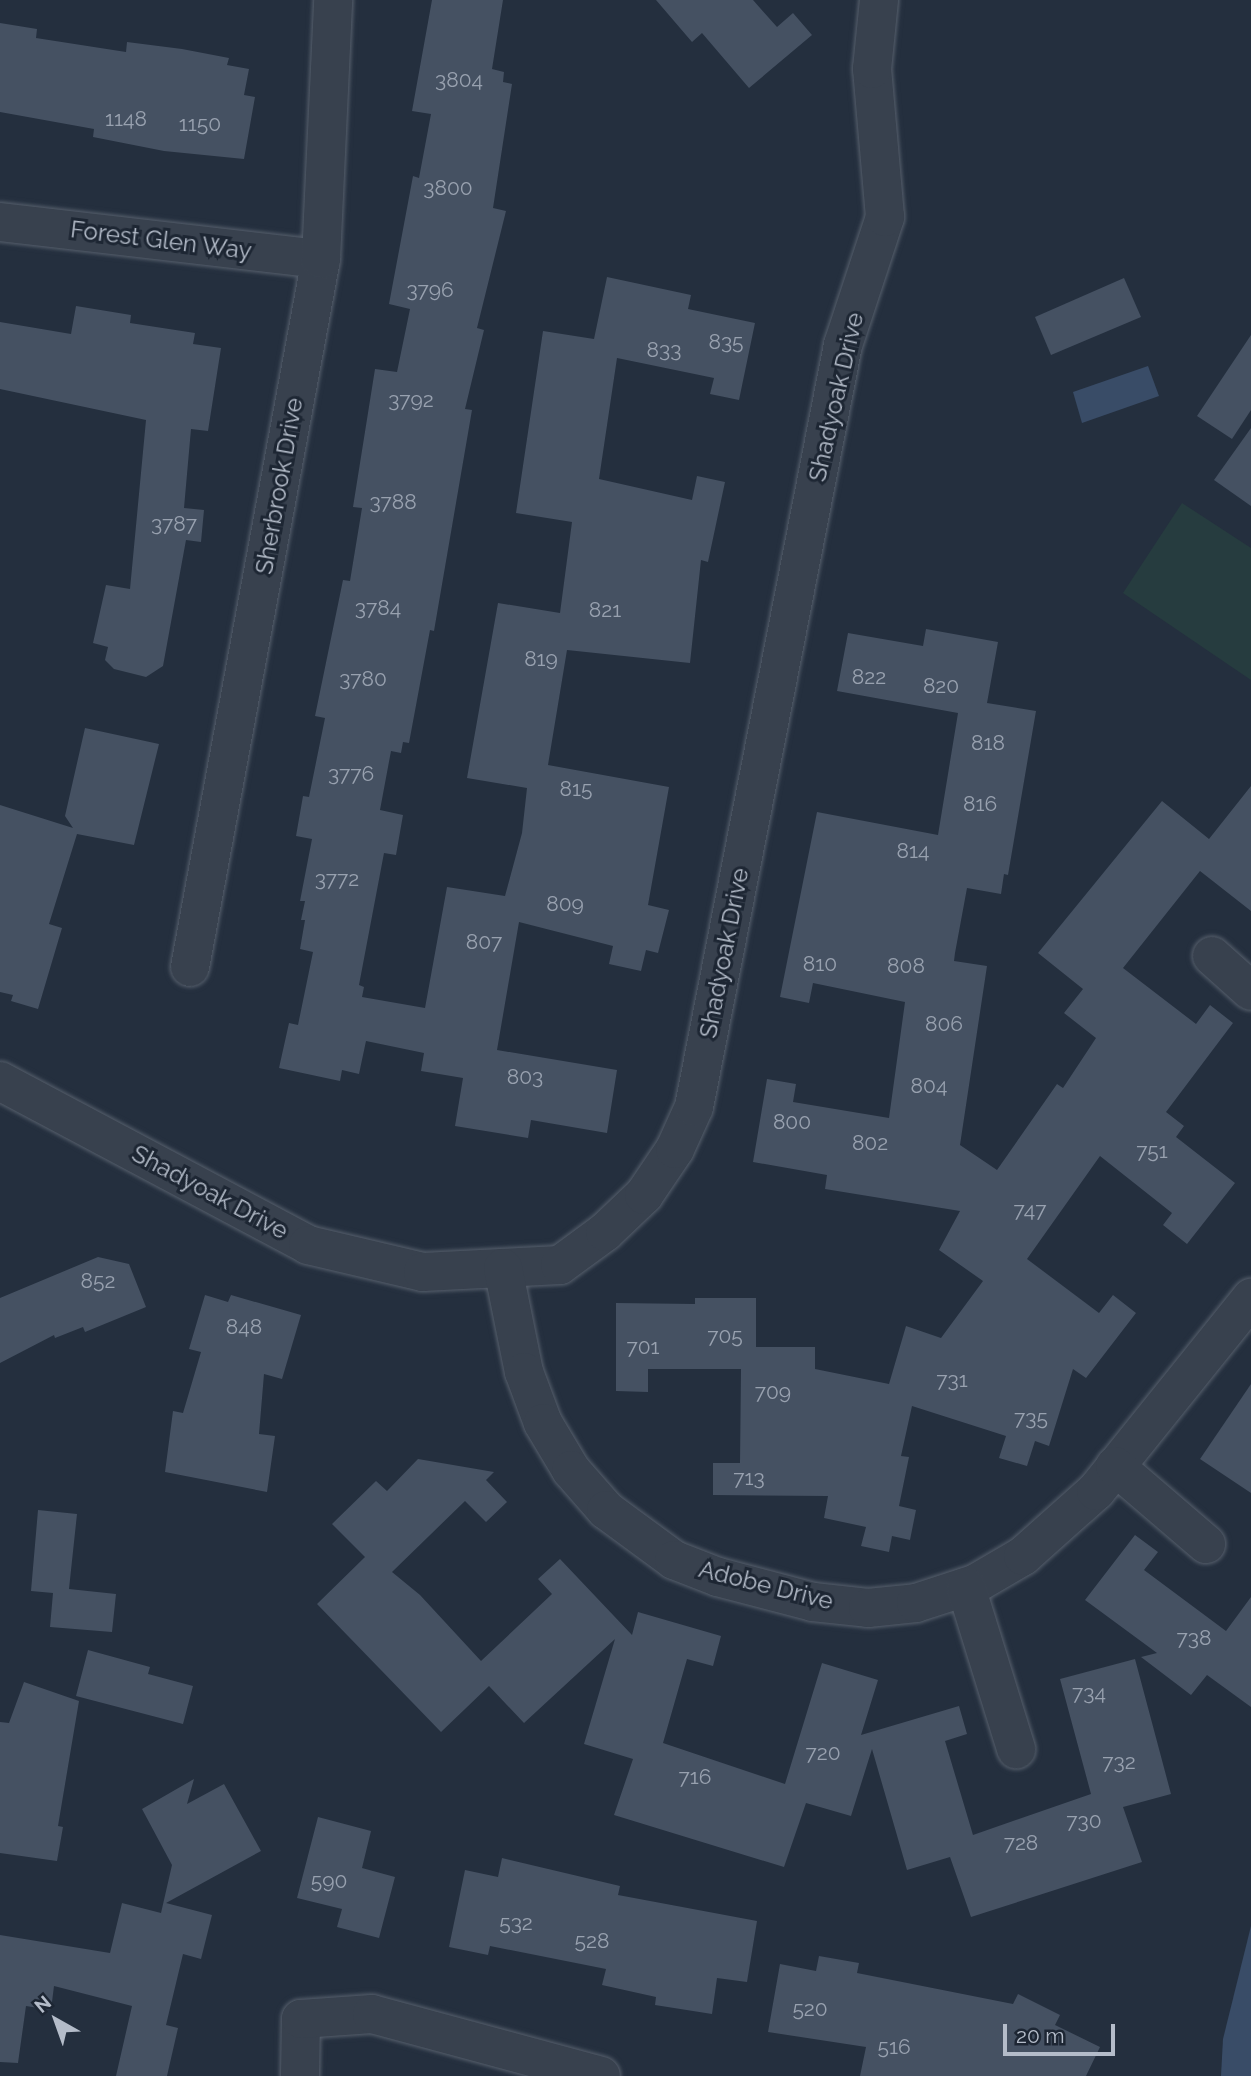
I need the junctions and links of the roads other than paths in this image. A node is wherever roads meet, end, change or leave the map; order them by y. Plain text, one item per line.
1 (333, 0) edge
2 (879, 0) edge
3 (0, 222) edge
4 (321, 259) junction
5 (1212, 956) dead end
6 (190, 967) dead end
7 (1251, 991) edge
8 (0, 1081) edge
9 (503, 1268) junction
10 (1251, 1298) edge
11 (1115, 1466) junction
12 (1206, 1544) dead end
13 (966, 1587) junction
14 (1016, 1749) dead end
15 (300, 2076) edge
16 (601, 2076) edge

1 - 4 street, Sherbrook Drive
2 - 9 street, Shadyoak Drive
3 - 4 street, Forest Glen Way
4 - 6 street, Sherbrook Drive
5 - 7 street
8 - 9 street, Shadyoak Drive
9 - 13 street, Adobe Drive
10 - 11 street, Adobe Drive
11 - 12 street
11 - 13 street, Adobe Drive
13 - 14 street
15 - 16 street

